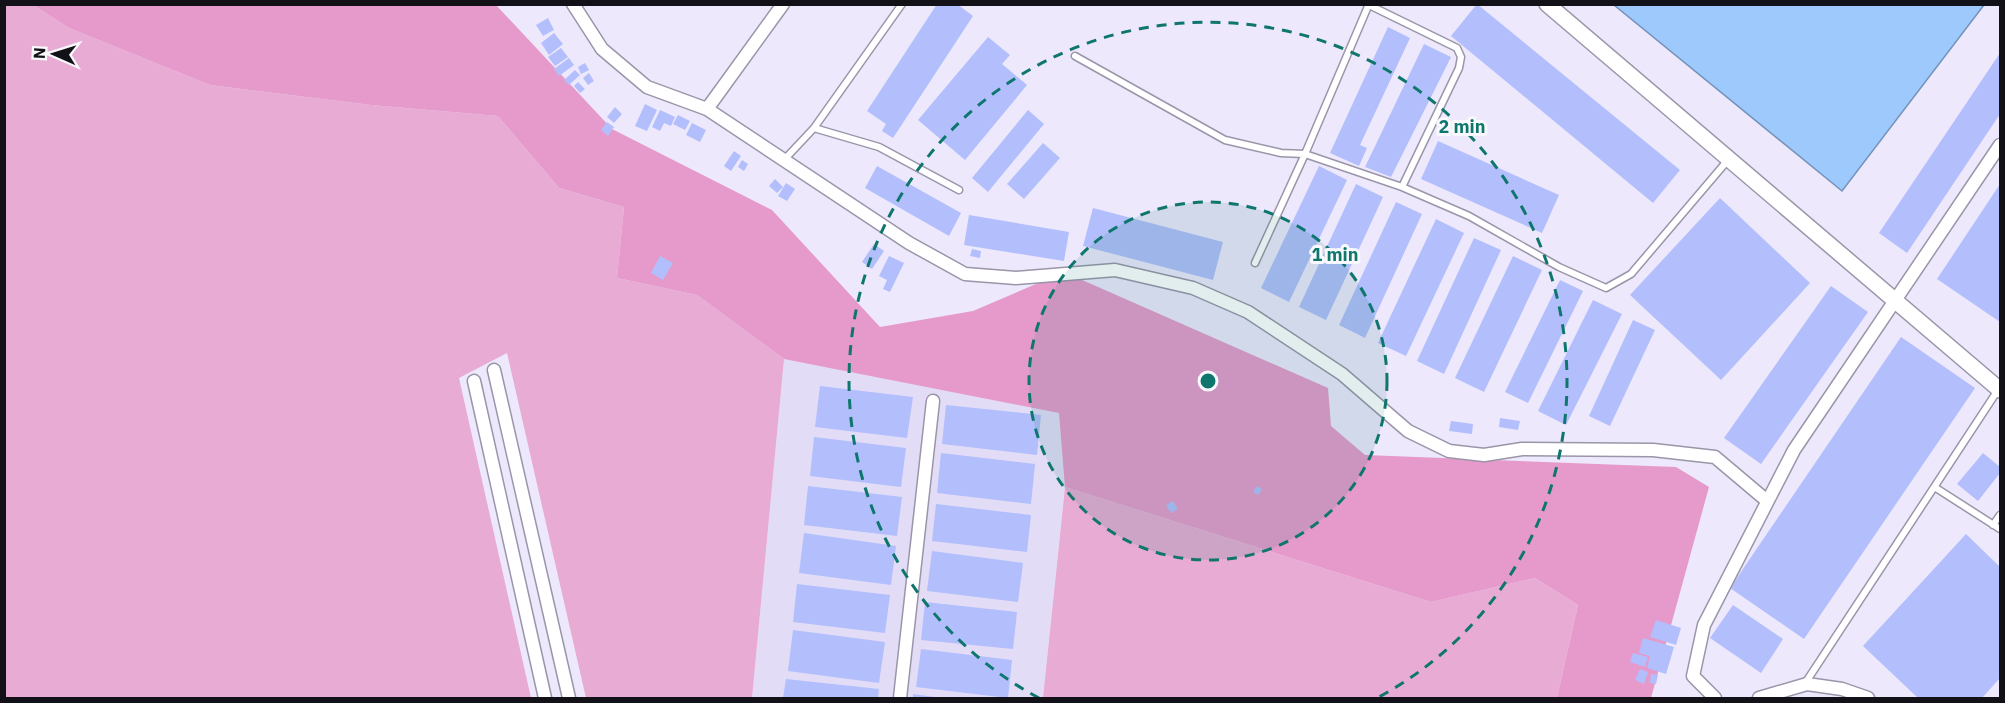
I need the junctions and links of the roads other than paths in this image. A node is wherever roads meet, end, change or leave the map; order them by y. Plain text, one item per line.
1 (573, 4) edge
2 (783, 4) edge
3 (902, 4) edge
4 (1547, 4) edge
5 (1369, 5) edge
6 (1074, 56) dead end
7 (706, 110) junction
8 (814, 128) junction
9 (2001, 145) edge
10 (1305, 154) junction
11 (1729, 159) junction
12 (782, 161) junction
13 (1402, 186) junction
14 (959, 190) dead end
15 (1255, 263) dead end
16 (1894, 301) junction
17 (494, 370) dead end
18 (474, 381) dead end
19 (2000, 388) edge
20 (933, 401) dead end
21 (1936, 488) junction
22 (1766, 500) junction
23 (2001, 515) edge
24 (1994, 525) junction
25 (2001, 529) edge
26 (1804, 686) junction
27 (545, 699) edge
28 (569, 699) edge
29 (900, 699) edge
30 (1715, 699) edge
31 (1759, 699) edge
32 (1868, 699) edge

1 - 7 street
2 - 7 street
3 - 8 lane
4 - 11 street
5 - 10 lane
5 - 13 lane
6 - 10 lane
7 - 12 street
8 - 12 lane
8 - 14 lane
9 - 16 street
10 - 13 lane
10 - 15 lane
11 - 13 lane
11 - 16 street
12 - 22 street
16 - 19 street
16 - 22 street
17 - 28 street
18 - 27 street
19 - 21 lane
20 - 29 street
21 - 24 lane
21 - 26 lane
22 - 30 street
23 - 24 lane
24 - 25 lane
26 - 31 street
26 - 32 street

